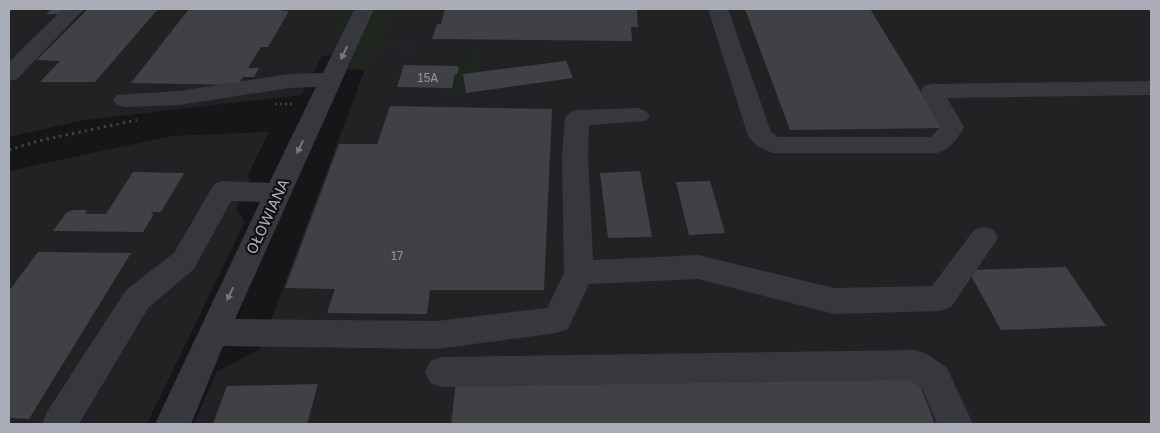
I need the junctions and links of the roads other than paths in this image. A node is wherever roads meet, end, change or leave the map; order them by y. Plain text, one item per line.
1 (74, 9) edge
2 (364, 9) edge
3 (718, 9) edge
4 (9, 74) edge
5 (331, 80) junction
6 (1151, 88) edge
7 (125, 100) dead end
8 (638, 116) dead end
9 (278, 193) junction
10 (984, 238) dead end
11 (579, 273) junction
12 (213, 332) junction
13 (442, 372) dead end
14 (60, 424) edge
15 (172, 424) edge
16 (955, 424) edge

1 - 4 street
2 -> 5 street, OŁOWIANA
3 - 6 street
5 - 7 street
5 -> 9 street, OŁOWIANA
8 - 11 street
9 -> 12 street, OŁOWIANA
9 - 14 street
10 - 11 street
11 - 12 street
12 - 15 street, OŁOWIANA
13 - 16 street

